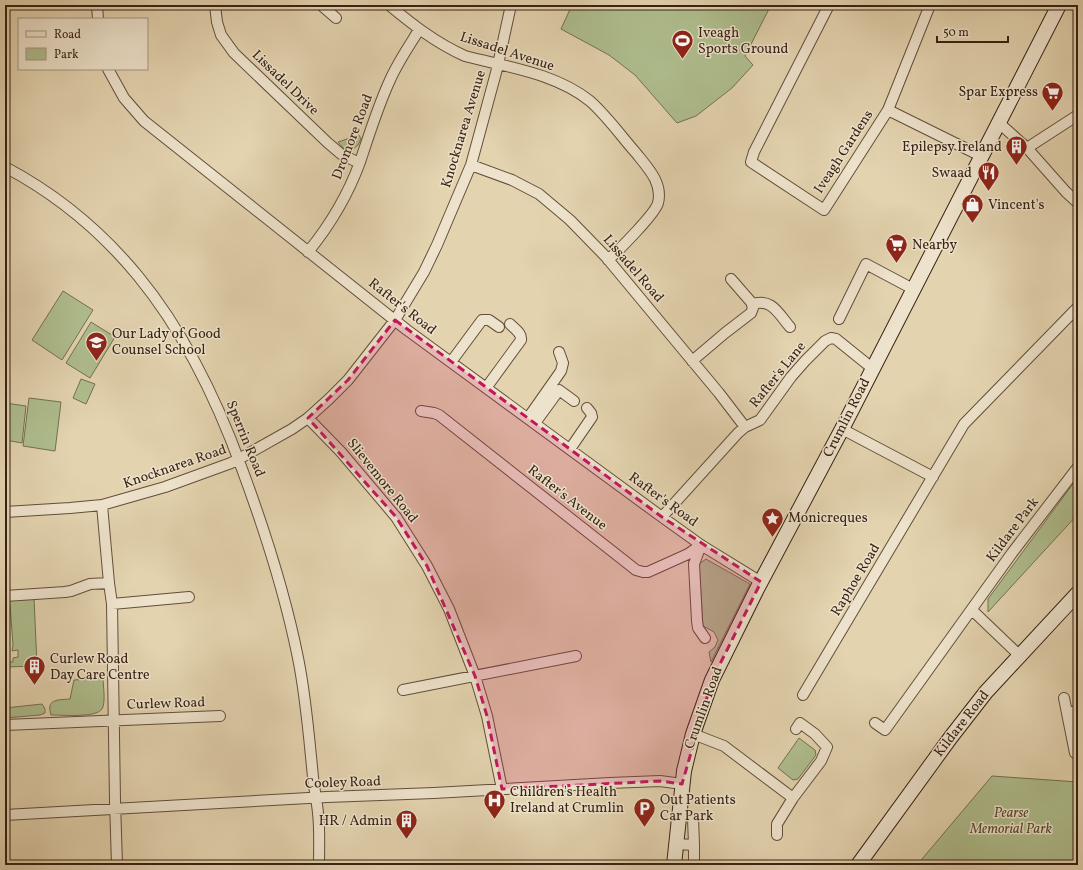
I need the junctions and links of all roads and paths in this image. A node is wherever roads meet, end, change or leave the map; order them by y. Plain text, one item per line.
1 (97, 5) edge
2 (215, 5) edge
3 (320, 5) edge
4 (389, 5) edge
5 (511, 5) edge
6 (829, 5) edge
7 (930, 5) edge
8 (1059, 5) edge
9 (98, 18) edge
10 (336, 18) dead end
11 (419, 30) junction
12 (498, 64) junction
13 (109, 70) edge
14 (888, 110) junction
15 (1078, 115) edge
16 (998, 122) junction
17 (1027, 148) junction
18 (982, 156) junction
19 (359, 163) junction
20 (471, 165) junction
21 (5, 167) edge
22 (1078, 203) edge
23 (308, 252) junction
24 (608, 260) junction
25 (731, 279) dead end
26 (913, 289) junction
27 (752, 304) junction
28 (1078, 307) edge
29 (839, 319) dead end
30 (395, 320) junction
31 (510, 324) dead end
32 (499, 327) dead end
33 (790, 327) dead end
34 (559, 352) dead end
35 (692, 361) junction
36 (452, 362) junction
37 (872, 368) junction
38 (486, 388) junction
39 (574, 401) dead end
40 (587, 408) dead end
41 (421, 411) dead end
42 (308, 418) junction
43 (531, 420) junction
44 (745, 427) junction
45 (842, 429) junction
46 (570, 449) junction
47 (239, 459) junction
48 (1078, 468) edge
49 (933, 478) junction
50 (102, 505) junction
51 (5, 512) edge
52 (662, 517) junction
53 (701, 545) junction
54 (760, 582) junction
55 (109, 583) junction
56 (1078, 593) edge
57 (5, 596) edge
58 (189, 597) dead end
59 (112, 604) junction
60 (972, 610) junction
61 (705, 638) dead end
62 (576, 656) dead end
63 (1020, 656) junction
64 (475, 676) junction
65 (403, 690) dead end
66 (803, 696) dead end
67 (1064, 698) dead end
68 (1078, 711) edge
69 (1067, 713) junction
70 (220, 716) dead end
71 (114, 720) junction
72 (875, 723) dead end
73 (5, 725) edge
74 (796, 730) dead end
75 (693, 734) junction
76 (1075, 753) dead end
77 (682, 784) junction
78 (502, 789) junction
79 (793, 798) junction
80 (316, 799) junction
81 (115, 809) junction
82 (5, 815) edge
83 (693, 818) dead end
84 (777, 835) dead end
85 (676, 844) junction
86 (694, 845) junction
87 (117, 865) edge
88 (319, 865) edge
89 (674, 865) edge
90 (694, 865) edge
91 (858, 865) edge

1 - 9 street
2 - 19 street, Lissadel Drive
3 - 10 street
4 - 11 street, Lissadel Avenue
5 - 12 street, Knocknarea Avenue
6 - 14 street, Iveagh Gardens
7 - 14 street, Iveagh Gardens
8 - 16 main road, Crumlin Road
11 - 12 street, Lissadel Avenue
11 - 19 street, Dromore Road
12 - 20 street, Knocknarea Avenue
12 - 24 street, Lissadel Avenue
13 - 23 street, Rafter's Road
14 - 18 street, Iveagh Gardens
15 - 17 street
16 - 17 street
16 - 18 main road, Crumlin Road
17 - 22 street
18 - 26 main road, Crumlin Road
19 - 23 street, Dromore Road
20 - 24 street, Lissadel Road
20 - 30 street, Knocknarea Avenue
21 - 47 street, Sperrin Road
23 - 30 street, Rafter's Road
24 - 35 street, Lissadel Road
25 - 27 street
26 - 29 street
26 - 37 main road, Crumlin Road
27 - 33 street
27 - 35 street
28 - 49 street, Raphoe Road
30 - 36 street, Rafter's Road
30 - 42 street, Knocknarea Road
31 - 38 street
32 - 36 street
34 - 43 street
35 - 44 street, Lissadel Road
36 - 38 street, Rafter's Road
37 - 44 street, Rafter's Lane
37 - 45 main road, Crumlin Road
38 - 43 street, Rafter's Road
39 - 43 street
40 - 46 street
41 - 53 street, Rafter's Avenue
42 - 47 street, Knocknarea Road
42 - 64 street, Slievemore Road
43 - 46 street, Rafter's Road
44 - 52 street, Rafter's Lane
45 - 49 street
45 - 54 main road, Crumlin Road
46 - 52 street, Rafter's Road
47 - 50 street, Knocknarea Road
47 - 80 street, Sperrin Road
48 - 60 street, Kildare Park
49 - 66 street, Raphoe Road
50 - 51 street, Knocknarea Road
50 - 55 street, Curlew Road
52 - 53 street, Rafter's Road
53 - 54 street, Rafter's Road
53 - 61 street, Rafter's Road
54 - 75 main road, Crumlin Road
55 - 57 street
55 - 59 street, Curlew Road
56 - 63 main road, Kildare Road
58 - 59 street
59 - 71 street, Curlew Road
60 - 63 street
60 - 72 street, Kildare Park
62 - 64 street
63 - 91 main road, Kildare Road
64 - 65 street
64 - 78 street, Slievemore Road
67 - 69 street
68 - 69 street
69 - 76 street
70 - 71 street, Curlew Road
71 - 73 street, Curlew Road
71 - 81 street, Curlew Road
74 - 79 street
75 - 77 main road, Crumlin Road
75 - 79 street
77 - 78 street, Cooley Road
77 - 85 main road, Crumlin Road
78 - 80 street, Cooley Road
79 - 84 street
80 - 81 street, Cooley Road
80 - 88 street, Sperrin Road
81 - 82 street, Cooley Road
81 - 87 street, Curlew Road
83 - 86 street
85 - 86 street
85 - 89 main road, Crumlin Road
86 - 90 street

